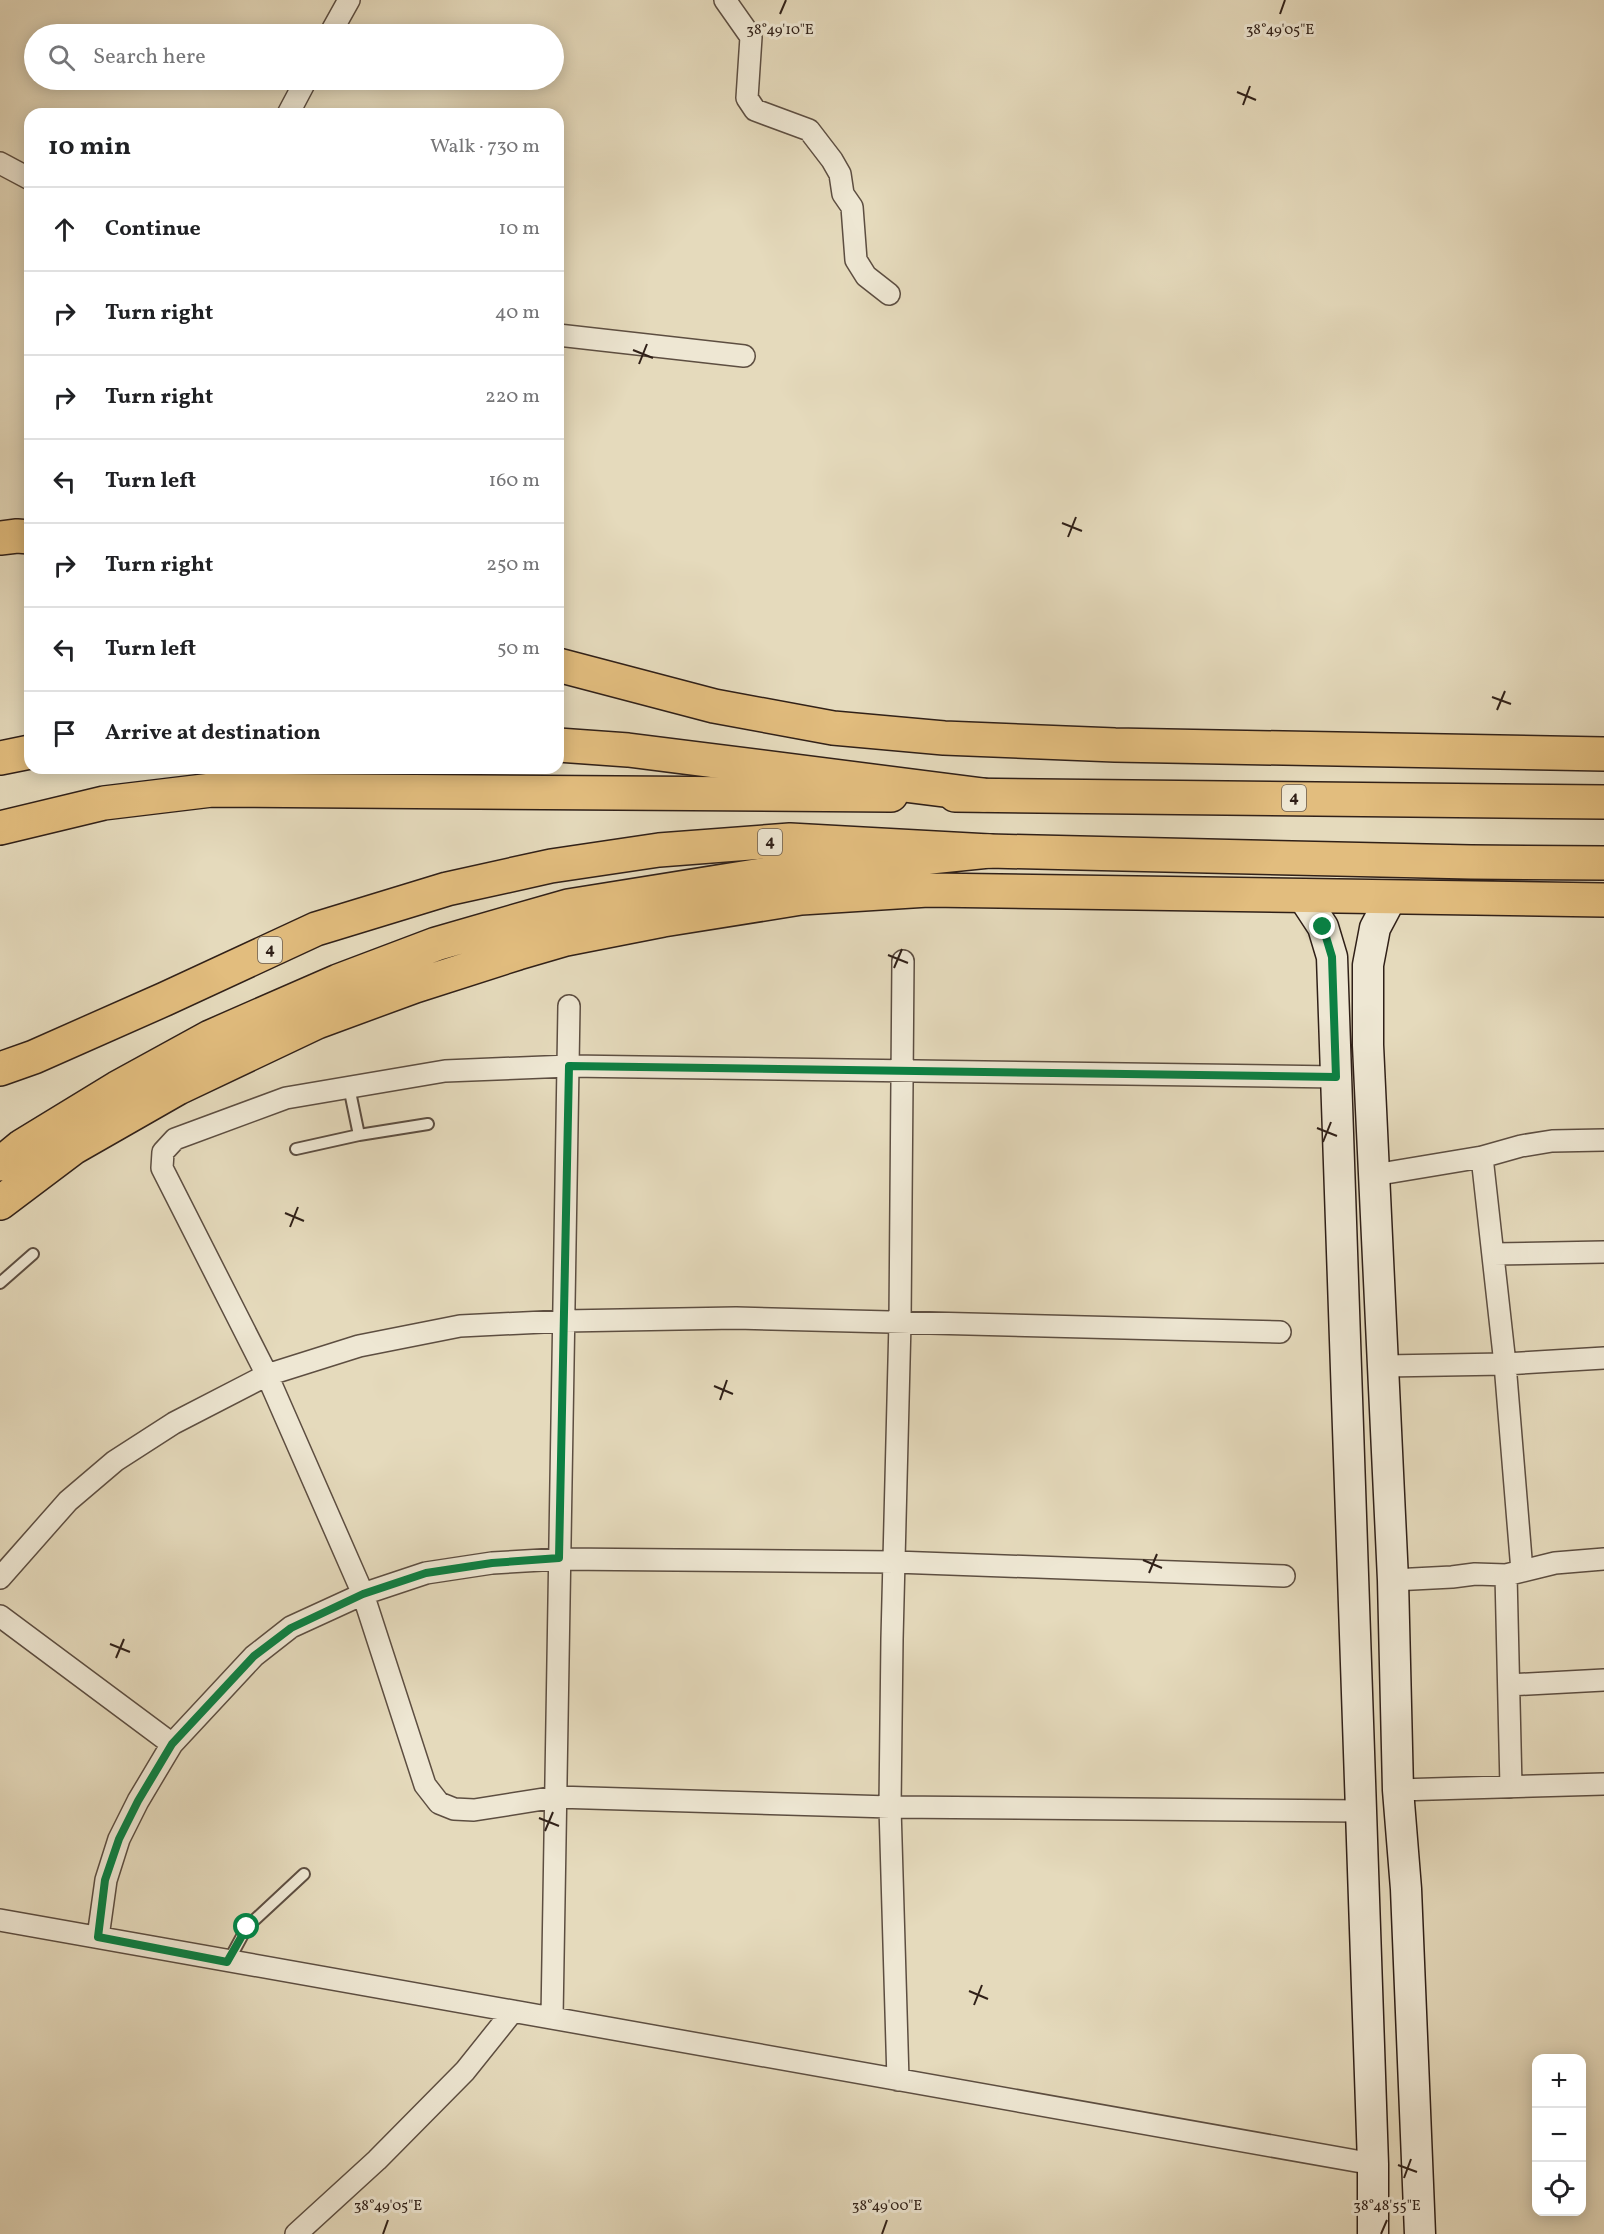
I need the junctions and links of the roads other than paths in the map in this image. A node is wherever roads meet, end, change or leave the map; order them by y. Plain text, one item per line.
1 (349, 0) edge
2 (725, 0) edge
3 (336, 24) edge
4 (301, 90) edge
5 (291, 108) edge
6 (0, 163) edge
7 (24, 176) edge
8 (889, 294) dead end
9 (564, 336) edge
10 (744, 356) dead end
11 (564, 667) edge
12 (564, 745) edge
13 (24, 753) edge
14 (1604, 754) edge
15 (0, 758) edge
16 (983, 795) junction
17 (1604, 802) edge
18 (0, 828) edge
19 (990, 851) junction
20 (1604, 863) edge
21 (1302, 895) junction
22 (1392, 896) junction
23 (1604, 900) edge
24 (903, 961) dead end
25 (569, 1006) dead end
26 (569, 1066) junction
27 (0, 1069) edge
28 (902, 1070) junction
29 (1336, 1077) junction
30 (349, 1087) junction
31 (428, 1124) dead end
32 (359, 1135) junction
33 (1604, 1140) edge
34 (296, 1149) dead end
35 (1482, 1157) junction
36 (0, 1164) edge
37 (1374, 1175) junction
38 (0, 1203) edge
39 (1604, 1252) edge
40 (33, 1254) dead end
41 (1494, 1254) junction
42 (0, 1283) edge
43 (564, 1321) junction
44 (900, 1322) junction
45 (1280, 1332) dead end
46 (1604, 1358) edge
47 (1505, 1364) junction
48 (1384, 1366) junction
49 (267, 1375) junction
50 (559, 1558) junction
51 (1604, 1559) edge
52 (895, 1562) junction
53 (1514, 1573) junction
54 (1284, 1576) dead end
55 (0, 1578) edge
56 (1394, 1580) junction
57 (363, 1594) junction
58 (0, 1616) edge
59 (1604, 1680) edge
60 (1509, 1685) junction
61 (172, 1744) junction
62 (1604, 1784) edge
63 (1511, 1787) junction
64 (1398, 1790) junction
65 (556, 1797) junction
66 (890, 1807) junction
67 (1360, 1811) junction
68 (304, 1874) dead end
69 (0, 1920) edge
70 (98, 1937) junction
71 (227, 1962) junction
72 (513, 2011) junction
73 (552, 2018) junction
74 (898, 2080) junction
75 (1373, 2164) junction
76 (296, 2234) edge
77 (1374, 2234) edge
78 (1420, 2234) edge

1 - 3 street
2 - 8 street
4 - 5 street
6 - 7 street
9 - 10 street
11 - 14 highway
12 - 16 highway, 4
13 - 15 highway
16 - 17 highway, 4
16 - 18 highway
19 - 20 highway, 4
19 - 27 highway, 4
19 - 36 highway
21 - 22 highway
21 - 29 main road
21 - 38 highway
22 - 23 highway
22 - 37 main road
24 - 28 street
25 - 26 street
26 - 28 street
26 - 30 street
26 - 43 street
28 - 29 street
28 - 44 street
29 - 67 main road
30 - 32 lane
30 - 49 street
31 - 32 lane
32 - 34 lane
33 - 35 street
35 - 37 street
35 - 41 street
37 - 48 main road
39 - 41 street
40 - 42 lane
41 - 47 street
43 - 44 street
43 - 49 street
43 - 50 street
44 - 45 street
44 - 52 street
46 - 47 street
47 - 48 street
47 - 53 street
48 - 56 main road
49 - 55 street
49 - 57 street
50 - 52 street
50 - 57 street
50 - 65 street
51 - 53 street
52 - 54 street
52 - 66 street
53 - 56 street
53 - 60 street
56 - 64 main road
57 - 61 street
57 - 65 street
58 - 61 street
59 - 60 street
60 - 63 street
61 - 70 street
62 - 63 street
63 - 64 street
64 - 78 main road
65 - 66 street
65 - 73 street
66 - 67 street
66 - 74 street
67 - 75 main road
68 - 71 lane
69 - 70 street
70 - 71 street
71 - 72 street
72 - 73 street
72 - 76 street
73 - 74 street
74 - 75 street
75 - 77 main road

